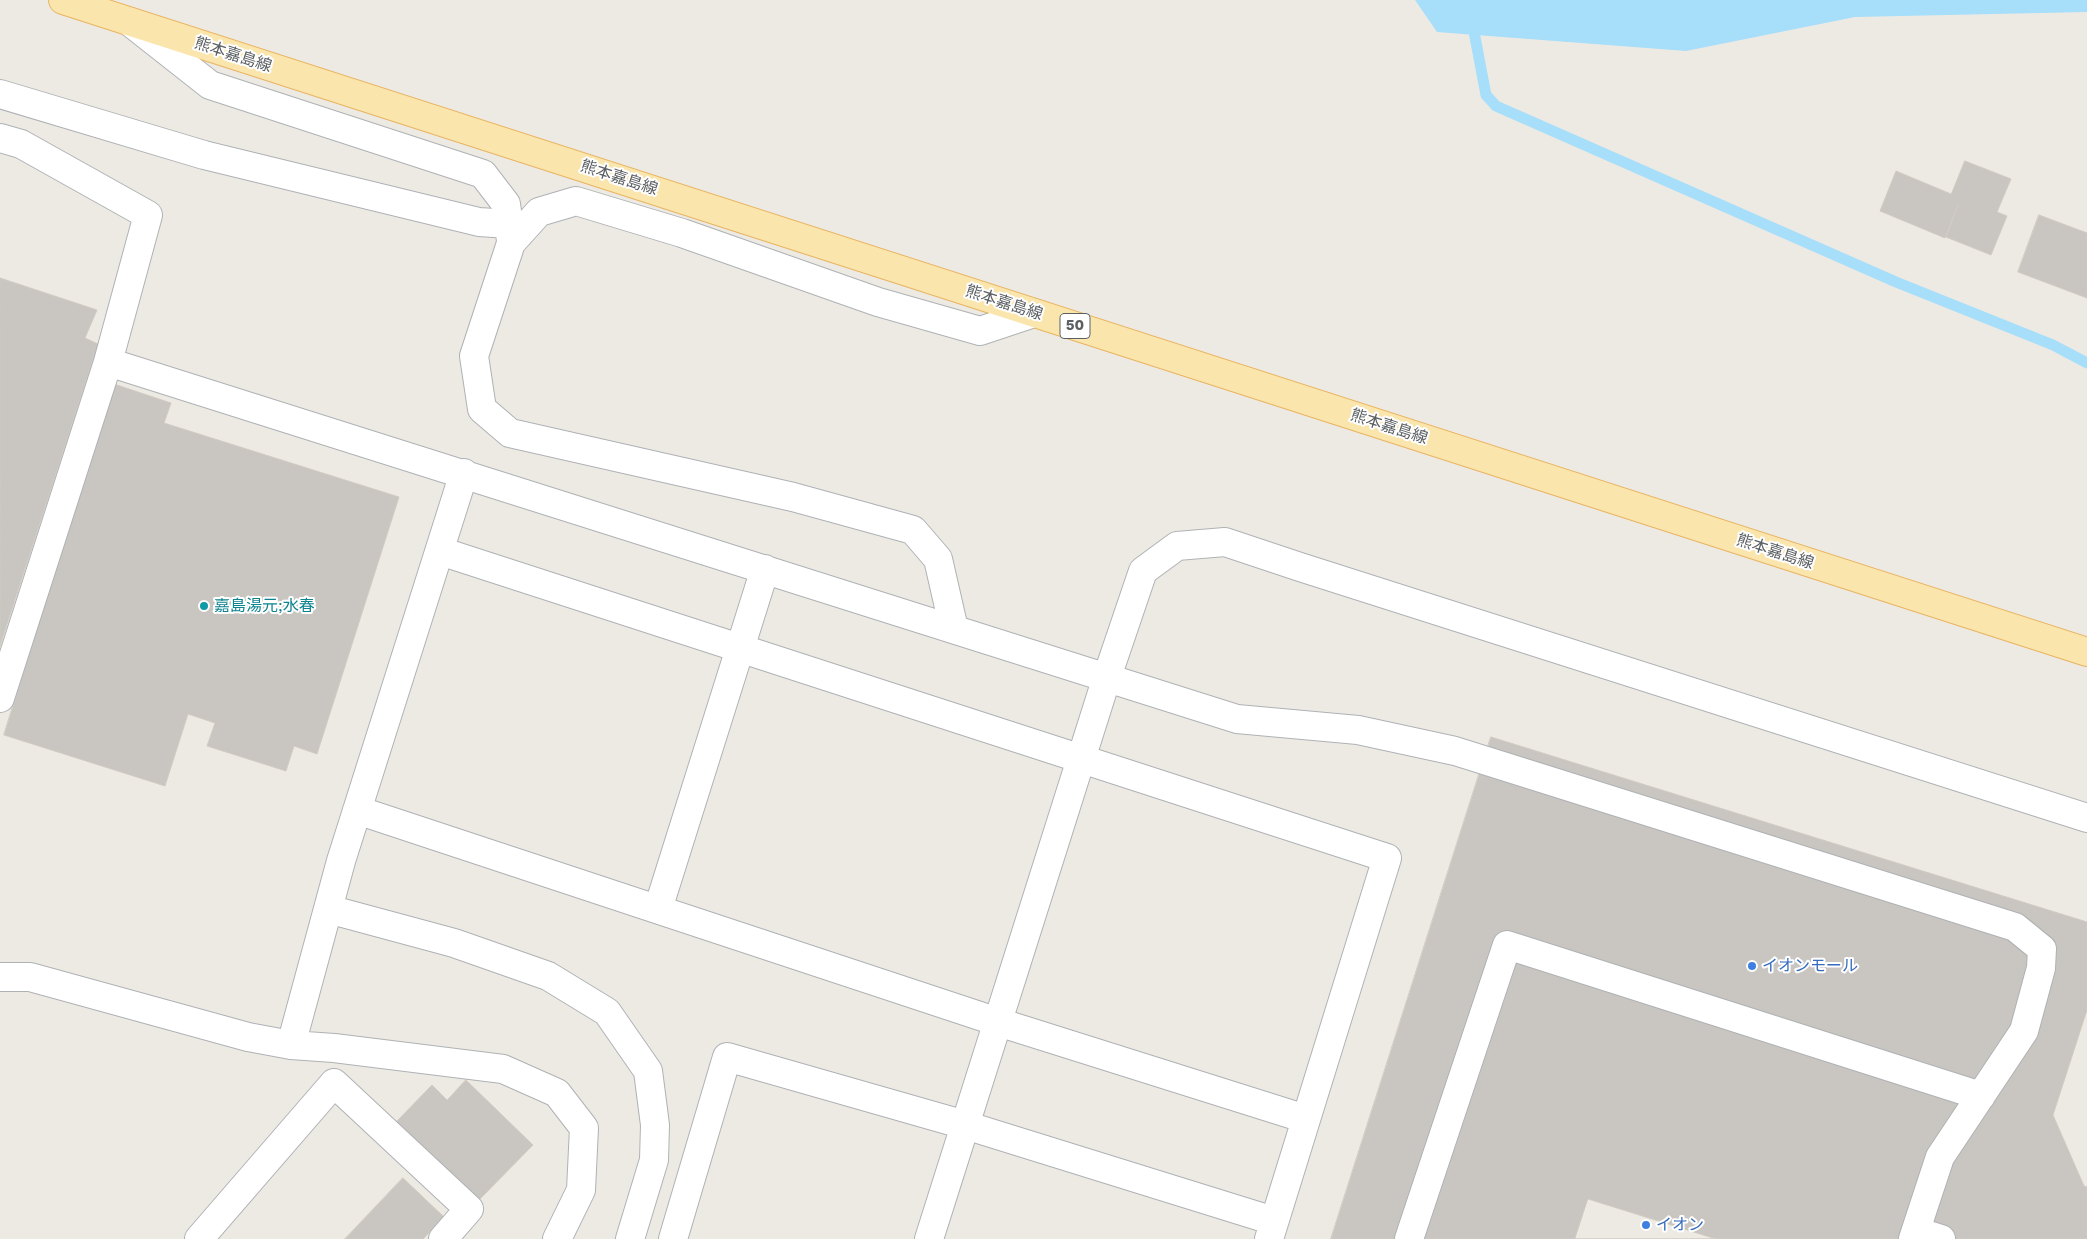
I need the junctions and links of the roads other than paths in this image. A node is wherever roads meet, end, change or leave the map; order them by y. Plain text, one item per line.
1 (63, 0) edge
2 (130, 22) junction
3 (0, 94) edge
4 (0, 138) edge
5 (510, 233) junction
6 (1034, 313) junction
7 (108, 362) junction
8 (464, 474) junction
9 (440, 551) junction
10 (765, 569) junction
11 (954, 629) junction
12 (739, 649) junction
13 (2087, 652) edge
14 (1107, 678) junction
15 (0, 698) edge
16 (1081, 759) junction
17 (357, 810) junction
18 (2087, 818) edge
19 (328, 909) junction
20 (658, 910) junction
21 (0, 977) edge
22 (998, 1022) junction
23 (290, 1045) junction
24 (334, 1048) junction
25 (334, 1083) junction
26 (1981, 1096) junction
27 (1306, 1119) junction
28 (965, 1125) junction
29 (1271, 1230) edge
30 (1923, 1236) edge
31 (199, 1239) edge
32 (443, 1239) edge
33 (556, 1239) edge
34 (630, 1239) edge
35 (673, 1239) edge
36 (929, 1239) edge
37 (1409, 1239) edge

1 - 2 main road, 熊本嘉島線 / 50
2 - 5 street
2 - 6 main road, 熊本嘉島線 / 50
3 - 5 street
4 - 7 street
5 - 6 street
5 - 11 street
6 - 13 main road, 熊本嘉島線 / 50
7 - 8 street
7 - 15 street
8 - 9 street
8 - 10 street
9 - 12 street
9 - 17 street
10 - 11 street
10 - 12 street
11 - 14 street
12 - 16 street
12 - 20 street
14 - 16 street
14 - 18 street
14 - 26 street
16 - 22 street
16 - 27 street
17 - 19 street
17 - 20 street
19 - 23 street
19 - 34 street
20 - 22 street
21 - 23 street
22 - 27 street
22 - 28 street
23 - 24 street
24 - 25 street
24 - 33 street
25 - 31 street
25 - 32 street
26 - 30 street
26 - 37 street
27 - 29 street
28 - 29 street
28 - 35 street
28 - 36 street

